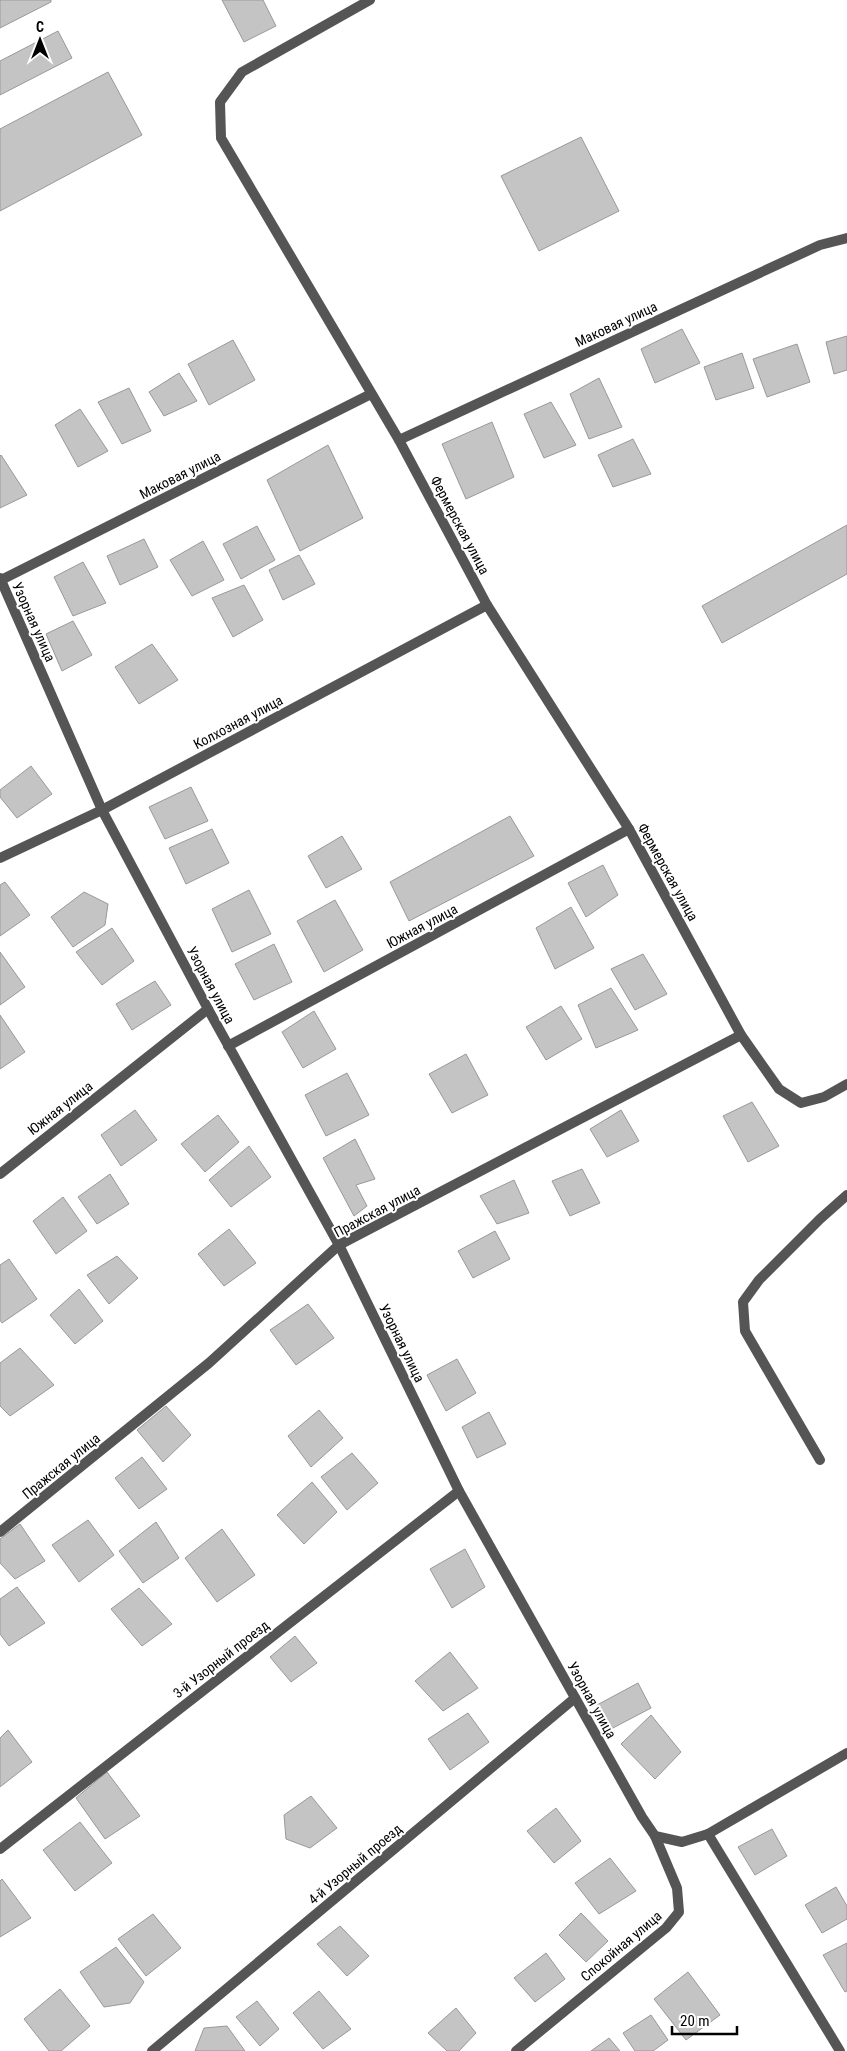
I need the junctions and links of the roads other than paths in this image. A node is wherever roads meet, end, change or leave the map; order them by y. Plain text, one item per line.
1 (370, 0) edge
2 (847, 238) edge
3 (371, 394) junction
4 (399, 440) junction
5 (0, 579) edge
6 (487, 605) junction
7 (102, 810) junction
8 (629, 829) junction
9 (0, 858) edge
10 (208, 1009) junction
11 (741, 1035) junction
12 (228, 1046) junction
13 (847, 1084) edge
14 (0, 1174) edge
15 (847, 1196) edge
16 (339, 1245) junction
17 (820, 1460) dead end
18 (459, 1491) junction
19 (0, 1532) edge
20 (575, 1698) junction
21 (847, 1753) edge
22 (708, 1834) junction
23 (655, 1836) junction
24 (0, 1849) edge
25 (152, 2051) edge
26 (516, 2051) edge
27 (840, 2051) edge

1 - 3 street, Фермерская улица
2 - 4 street, Маковая улица
3 - 4 street, Фермерская улица
3 - 5 street, Маковая улица
4 - 6 street, Фермерская улица
5 - 7 street, Узорная улица
6 - 7 street, Колхозная улица
6 - 8 street, Фермерская улица
7 - 9 street, Колхозная улица
7 - 10 street, Узорная улица
8 - 11 street, Фермерская улица
8 - 12 street, Южная улица
10 - 12 street, Узорная улица
10 - 14 street, Южная улица
11 - 13 street, Фермерская улица
11 - 16 street, Пражская улица
12 - 16 street, Узорная улица
15 - 17 street
16 - 18 street, Узорная улица
16 - 19 street, Пражская улица
18 - 20 street, Узорная улица
18 - 24 street, 3-й Узорный проезд
20 - 23 street, Узорная улица
20 - 25 street, 4-й Узорный проезд
21 - 22 street
22 - 23 street
22 - 27 street
23 - 26 street, Спокойная улица

